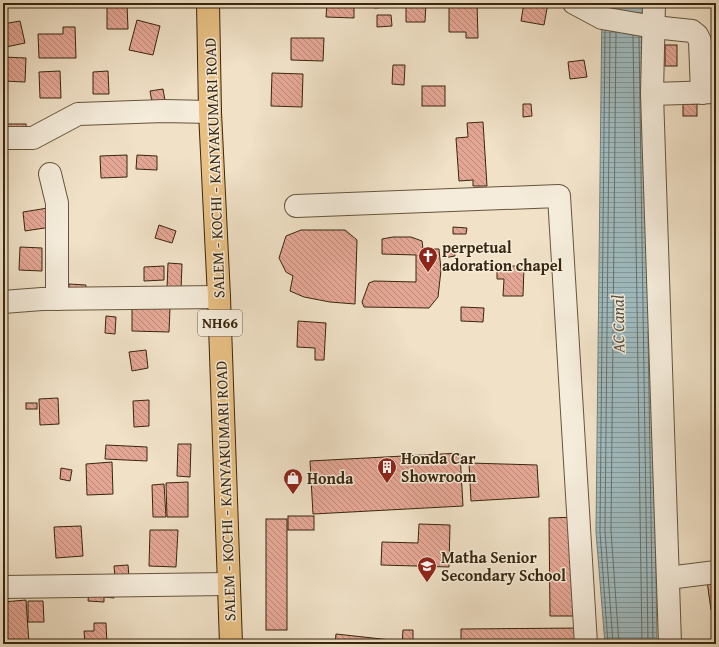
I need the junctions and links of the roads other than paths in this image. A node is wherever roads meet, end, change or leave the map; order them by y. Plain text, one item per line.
1 (208, 3) edge
2 (574, 3) edge
3 (654, 3) edge
4 (652, 27) junction
5 (709, 93) edge
6 (652, 94) junction
7 (210, 112) junction
8 (3, 138) edge
9 (50, 174) dead end
10 (296, 206) dead end
11 (219, 297) junction
12 (57, 299) junction
13 (3, 302) edge
14 (716, 572) edge
15 (668, 578) junction
16 (228, 584) junction
17 (3, 587) edge
18 (231, 644) edge
19 (586, 644) edge
20 (670, 644) edge

1 - 7 highway, SALEM - KOCHI - KANYAKUMARI ROAD / NH66
2 - 4 street
3 - 4 street
4 - 5 street
4 - 6 street
5 - 6 street
6 - 15 street
7 - 8 street
7 - 11 highway, SALEM - KOCHI - KANYAKUMARI ROAD / NH66
9 - 12 street
10 - 19 street
11 - 12 street
11 - 16 highway, SALEM - KOCHI - KANYAKUMARI ROAD / NH66
12 - 13 street
14 - 15 street
15 - 20 street
16 - 17 street
16 - 18 highway, SALEM - KOCHI - KANYAKUMARI ROAD / NH66

